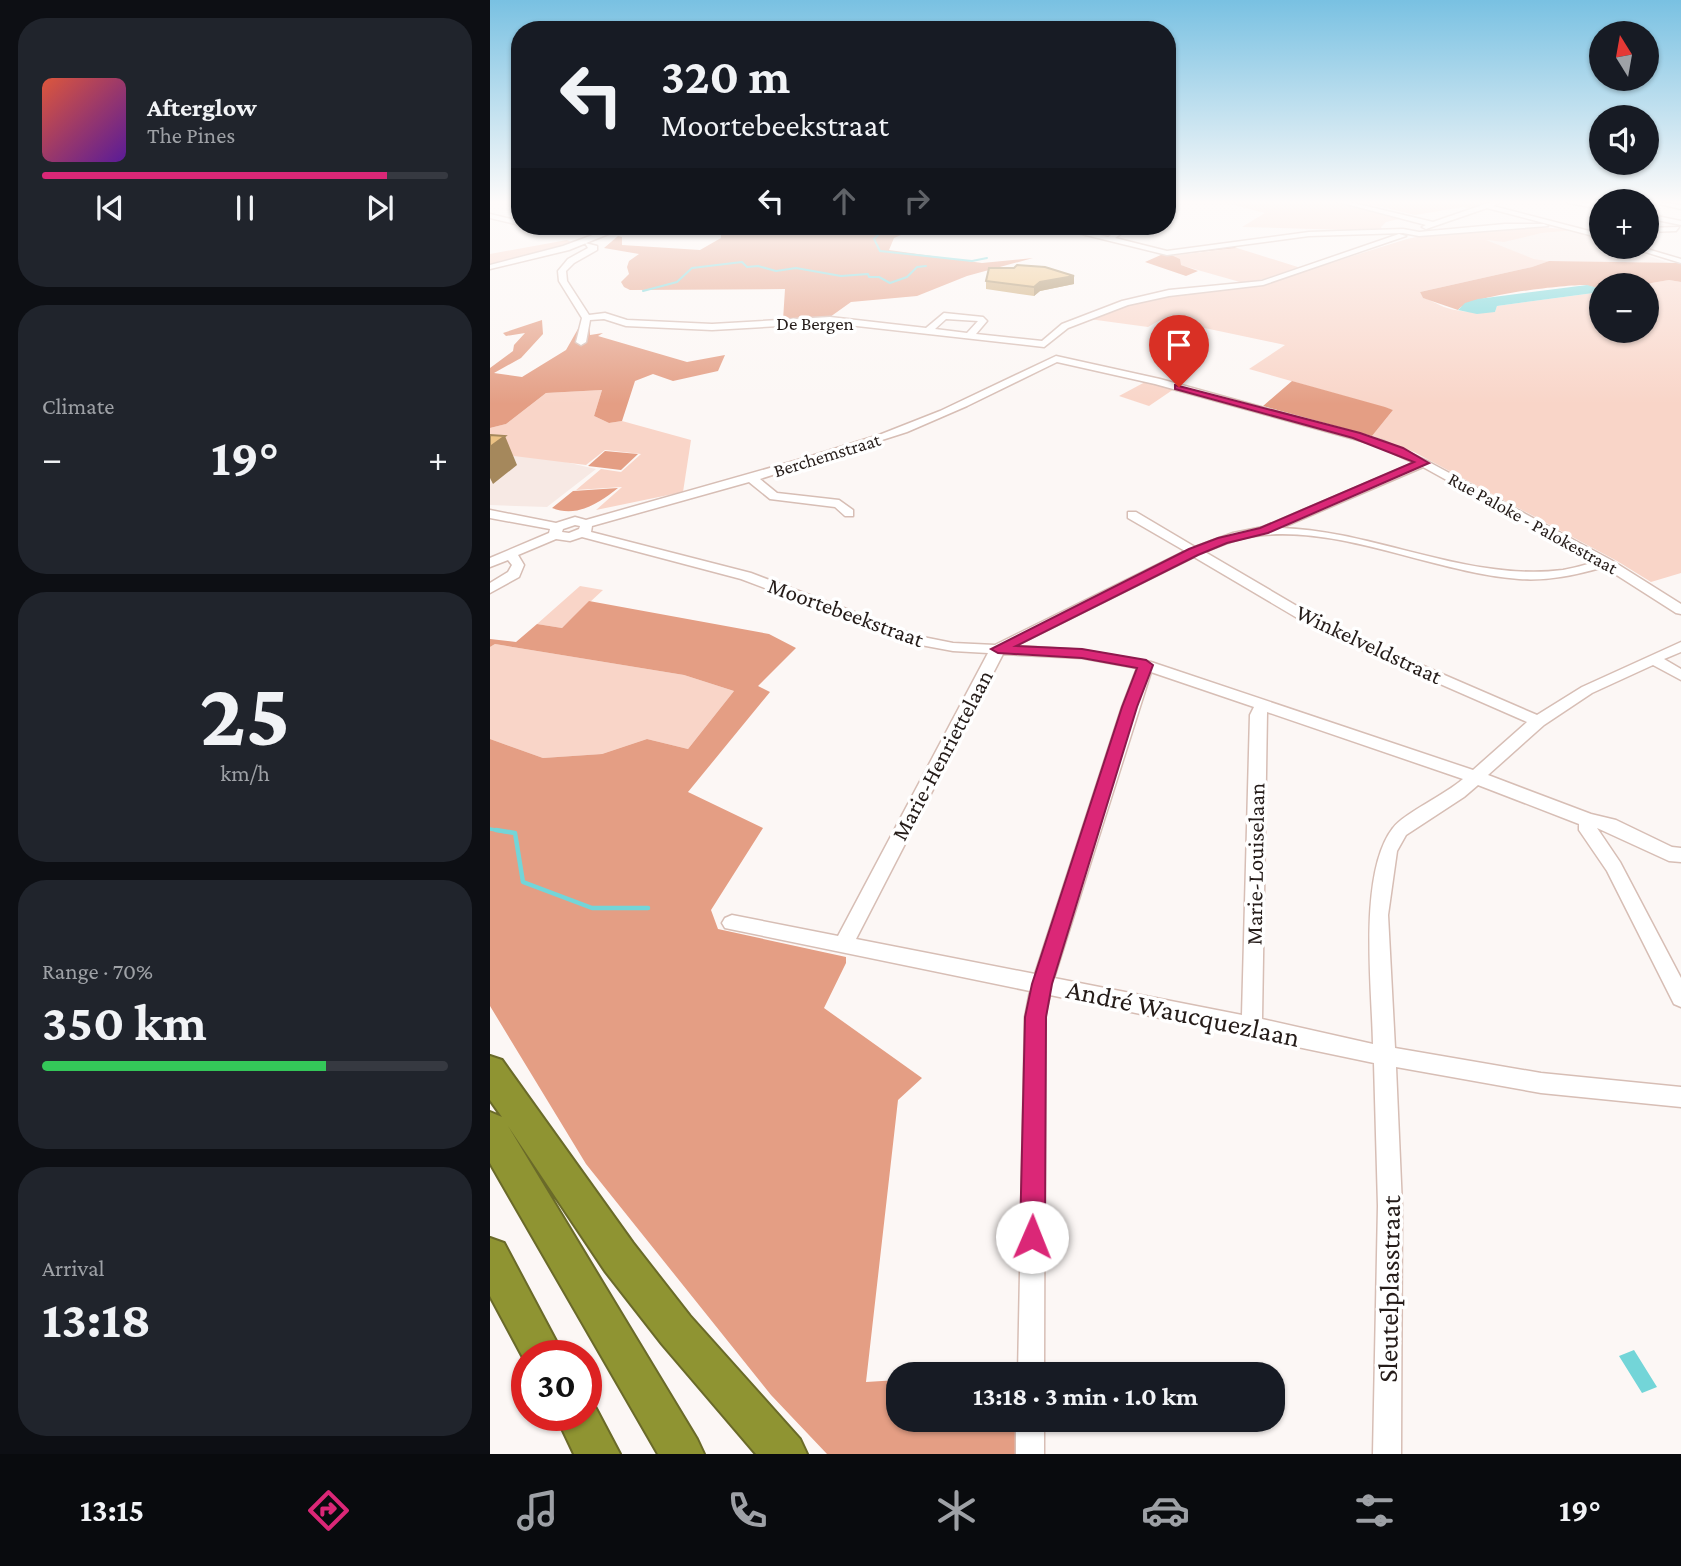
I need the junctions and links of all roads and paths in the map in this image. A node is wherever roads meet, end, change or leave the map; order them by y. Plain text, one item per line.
1 (564, 269) edge
2 (1305, 269) edge
3 (586, 318) junction
4 (928, 331) junction
5 (969, 336) junction
6 (581, 342) dead end
7 (1044, 344) junction
8 (1056, 359) junction
9 (1423, 463) junction
10 (752, 478) junction
11 (849, 513) dead end
12 (490, 514) edge
13 (1132, 515) dead end
14 (584, 528) junction
15 (1264, 530) junction
16 (556, 531) junction
17 (1194, 552) junction
18 (511, 554) junction
19 (490, 563) edge
20 (1606, 563) junction
21 (490, 589) edge
22 (1681, 610) edge
23 (1681, 646) edge
24 (998, 649) junction
25 (1653, 659) junction
26 (1146, 665) junction
27 (1681, 675) edge
28 (1264, 704) junction
29 (1538, 721) junction
30 (1475, 777) junction
31 (1588, 820) junction
32 (1681, 855) edge
33 (732, 923) dead end
34 (843, 945) junction
35 (1042, 984) junction
36 (1681, 998) edge
37 (1252, 1026) junction
38 (1386, 1056) junction
39 (490, 1071) edge
40 (1681, 1097) edge
41 (490, 1129) edge
42 (490, 1257) edge
43 (535, 1340) edge
44 (1031, 1362) edge
45 (585, 1431) edge
46 (1030, 1432) edge
47 (598, 1454) edge
48 (682, 1454) edge
49 (785, 1454) edge
50 (1030, 1454) edge
51 (1387, 1454) edge

1 - 3 street
2 - 7 street
3 - 4 street, De Bergen
3 - 6 street
4 - 5 street, De Bergen
4 - 5 street
5 - 7 street, De Bergen
7 - 8 street
8 - 9 street, Rue Paloke - Palokestraat
8 - 10 street, Berchemstraat
9 - 15 street
9 - 20 street, Rue Paloke - Palokestraat
10 - 11 street
10 - 14 street, Berchemstraat
12 - 16 street
13 - 17 street, Winkelveldstraat
14 - 16 street, Berchemstraat
14 - 24 street, Moortebeekstraat
15 - 17 street, Marie-Henriettelaan
15 - 20 street, Marie-Henriettelaan
16 - 18 street, Berchemstraat
17 - 24 street, Marie-Henriettelaan
17 - 29 street, Winkelveldstraat
18 - 19 street, Berchemstraat
18 - 21 street
20 - 22 street, Rue Paloke - Palokestraat
23 - 25 street
24 - 26 street, Moortebeekstraat
24 - 34 street, Marie-Henriettelaan
25 - 27 street
25 - 29 street
26 - 28 street, Moortebeekstraat
26 - 35 street
28 - 30 street, Moortebeekstraat
28 - 37 street, Marie-Louiselaan
29 - 30 street
30 - 31 street, Moortebeekstraat
30 - 38 street, Sleutelplasstraat
31 - 32 street, Moortebeekstraat
31 - 36 street
33 - 34 street, André Waucquezlaan
34 - 35 street, André Waucquezlaan
35 - 37 street, André Waucquezlaan
35 - 44 street
37 - 38 street, André Waucquezlaan
38 - 40 street, André Waucquezlaan
38 - 51 street, Sleutelplasstraat
39 - 49 highway
41 - 48 highway
42 - 43 highway
45 - 47 highway
46 - 50 street

